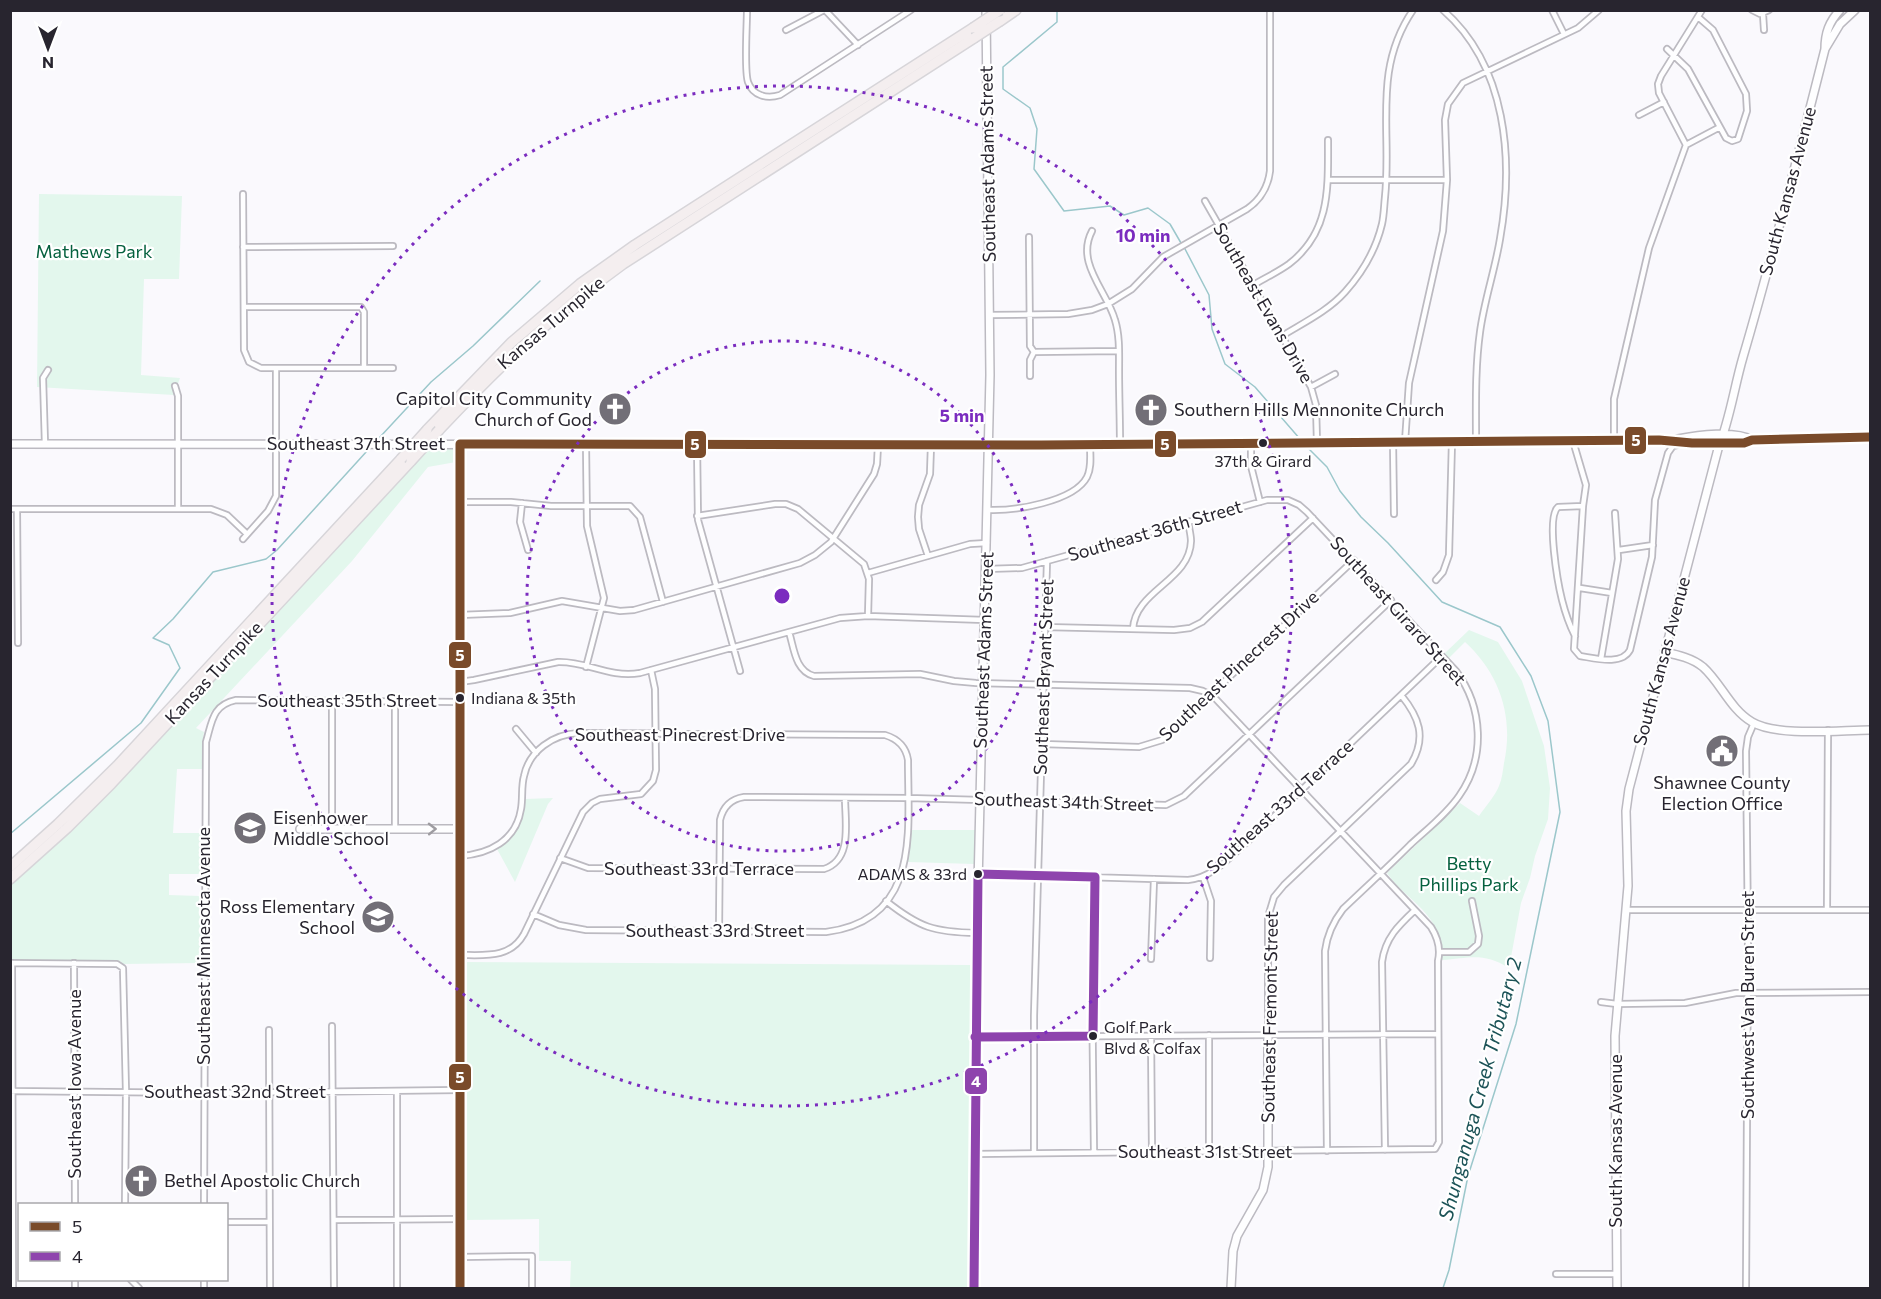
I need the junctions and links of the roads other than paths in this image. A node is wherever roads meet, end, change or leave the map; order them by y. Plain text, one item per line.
1 (747, 10) edge
2 (825, 10) edge
3 (911, 10) edge
4 (986, 10) edge
5 (1000, 10) edge
6 (1016, 10) edge
7 (1270, 10) edge
8 (1413, 10) edge
9 (1443, 10) edge
10 (1552, 10) edge
11 (1599, 10) edge
12 (1702, 10) edge
13 (1752, 10) edge
14 (1769, 10) edge
15 (1840, 10) edge
16 (1855, 10) edge
17 (1763, 14) junction
18 (1698, 17) junction
19 (786, 30) dead end
20 (1764, 30) dead end
21 (973, 33) junction
22 (1564, 34) junction
23 (858, 45) junction
24 (1667, 49) dead end
25 (1826, 49) junction
26 (1673, 56) junction
27 (1487, 71) junction
28 (1664, 102) junction
29 (1639, 115) dead end
30 (1720, 127) junction
31 (1328, 140) dead end
32 (1686, 145) junction
33 (1328, 180) junction
34 (1387, 180) junction
35 (1447, 180) junction
36 (243, 194) dead end
37 (1205, 201) dead end
38 (1218, 225) junction
39 (1092, 231) dead end
40 (1029, 237) dead end
41 (393, 246) dead end
42 (243, 247) junction
43 (1253, 285) junction
44 (1108, 304) junction
45 (244, 307) junction
46 (989, 315) junction
47 (1029, 315) junction
48 (1282, 336) junction
49 (1119, 351) junction
50 (1034, 352) junction
51 (276, 368) junction
52 (364, 368) junction
53 (393, 368) dead end
54 (48, 370) dead end
55 (1335, 374) dead end
56 (1030, 376) dead end
57 (175, 386) dead end
58 (1311, 387) junction
59 (1723, 435) junction
60 (1870, 438) edge
61 (1659, 440) junction
62 (1707, 440) junction
63 (1752, 440) junction
64 (1452, 441) junction
65 (1476, 441) junction
66 (1574, 441) junction
67 (1614, 441) junction
68 (1393, 442) junction
69 (1405, 442) junction
70 (1686, 442) junction
71 (1251, 443) junction
72 (1316, 443) junction
73 (1720, 443) junction
74 (10, 444) edge
75 (45, 444) junction
76 (178, 444) junction
77 (276, 444) junction
78 (460, 444) junction
79 (586, 444) junction
80 (697, 444) junction
81 (1090, 444) junction
82 (1120, 444) junction
83 (878, 445) junction
84 (931, 445) junction
85 (989, 445) junction
86 (1668, 453) junction
87 (406, 460) junction
88 (1288, 500) joint
89 (460, 502) junction
90 (1260, 502) junction
91 (522, 503) junction
92 (586, 506) junction
93 (1583, 506) junction
94 (178, 508) junction
95 (10, 509) edge
96 (17, 509) junction
97 (988, 510) junction
98 (1615, 513) dead end
99 (1394, 514) dead end
100 (698, 516) junction
101 (1313, 518) junction
102 (1188, 522) junction
103 (247, 534) junction
104 (833, 538) junction
105 (243, 539) dead end
106 (987, 543) junction
107 (1653, 545) junction
108 (528, 550) dead end
109 (1618, 550) junction
110 (928, 556) junction
111 (1353, 560) junction
112 (1047, 561) junction
113 (986, 569) junction
114 (868, 573) junction
115 (1436, 580) dead end
116 (716, 587) junction
117 (1580, 588) junction
118 (1612, 593) junction
119 (1391, 600) junction
120 (663, 602) junction
121 (603, 608) junction
122 (460, 615) junction
123 (868, 616) junction
124 (985, 620) junction
125 (1044, 627) junction
126 (1132, 629) junction
127 (789, 632) junction
128 (1575, 637) junction
129 (18, 643) dead end
130 (732, 647) junction
131 (1664, 652) junction
132 (1442, 656) junction
133 (1601, 658) junction
134 (586, 667) junction
135 (651, 670) junction
136 (740, 670) dead end
137 (460, 682) junction
138 (983, 683) junction
139 (1043, 685) junction
140 (1211, 695) junction
141 (1401, 695) junction
142 (233, 700) joint
143 (332, 701) junction
144 (395, 701) junction
145 (460, 702) junction
146 (1754, 723) junction
147 (516, 729) dead end
148 (1828, 730) junction
149 (1870, 730) edge
150 (655, 734) junction
151 (1249, 735) junction
152 (900, 743) joint
153 (1042, 744) junction
154 (536, 753) junction
155 (1301, 789) junction
156 (845, 798) junction
157 (908, 798) junction
158 (980, 800) junction
159 (1041, 802) junction
160 (300, 829) dead end
161 (332, 829) junction
162 (396, 829) junction
163 (460, 829) junction
164 (1341, 831) junction
165 (460, 856) junction
166 (560, 858) junction
167 (10, 867) edge
168 (719, 869) junction
169 (1381, 873) junction
170 (978, 874) junction
171 (1038, 875) junction
172 (1095, 877) junction
173 (1203, 877) junction
174 (10, 879) edge
175 (1154, 879) junction
176 (886, 901) junction
177 (1472, 901) dead end
178 (1415, 910) junction
179 (1627, 910) junction
180 (1748, 910) junction
181 (1827, 910) junction
182 (1870, 910) edge
183 (533, 914) junction
184 (718, 931) junction
185 (977, 933) junction
186 (1440, 952) junction
187 (459, 955) junction
188 (1210, 958) dead end
189 (1151, 959) dead end
190 (11, 963) edge
191 (75, 963) junction
192 (1870, 992) edge
193 (1748, 993) junction
194 (1601, 1002) dead end
195 (1617, 1004) junction
196 (332, 1026) dead end
197 (269, 1030) dead end
198 (1326, 1034) junction
199 (1383, 1034) junction
200 (1438, 1034) junction
201 (1151, 1035) junction
202 (1209, 1035) junction
203 (1268, 1035) junction
204 (1034, 1036) junction
205 (1093, 1036) junction
206 (975, 1037) junction
207 (459, 1090) junction
208 (11, 1091) edge
209 (269, 1091) junction
210 (333, 1091) junction
211 (397, 1091) junction
212 (75, 1092) junction
213 (126, 1092) junction
214 (204, 1093) junction
215 (1384, 1150) junction
216 (1209, 1151) junction
217 (1268, 1151) junction
218 (1327, 1151) junction
219 (1034, 1152) junction
220 (1094, 1152) junction
221 (1152, 1152) junction
222 (975, 1154) junction
223 (75, 1203) edge
224 (125, 1203) edge
225 (204, 1203) edge
226 (11, 1218) edge
227 (460, 1219) junction
228 (334, 1220) junction
229 (397, 1220) junction
230 (228, 1221) edge
231 (269, 1222) junction
232 (460, 1257) junction
233 (1556, 1274) dead end
234 (1617, 1274) junction
235 (13, 1288) edge
236 (270, 1288) edge
237 (334, 1288) edge
238 (397, 1288) edge
239 (460, 1288) edge
240 (532, 1288) edge
241 (974, 1288) edge
242 (1231, 1288) edge
243 (1617, 1288) edge
244 (1746, 1288) edge

1 - 23 street
2 - 19 street
2 - 23 street
3 - 23 street
4 - 46 main road, Southeast Adams Street
5 - 21 highway, Kansas Turnpike, bridge
6 - 21 highway, Kansas Turnpike, bridge
7 - 38 street
8 - 34 street
9 - 27 street
10 - 22 street
11 - 22 street
12 - 18 street
13 - 17 street
14 - 17 street
15 - 25 main road, South Kansas Avenue
16 - 25 main road, South Kansas Avenue
17 - 20 street
18 - 26 street
18 - 30 street
21 - 87 highway, Kansas Turnpike, bridge
21 - 87 highway, Kansas Turnpike, bridge
22 - 27 street
24 - 26 street
25 - 59 main road, South Kansas Avenue
26 - 28 street
26 - 30 street
27 - 35 street
27 - 65 street
28 - 29 street
28 - 32 street
30 - 32 street
31 - 33 street
32 - 67 street
33 - 34 street
33 - 43 street
34 - 35 street
34 - 48 street
35 - 69 street
36 - 42 street
37 - 38 street, Southeast Evans Drive
38 - 43 street, Southeast Evans Drive
38 - 44 street
39 - 44 street
40 - 47 street
41 - 42 street
42 - 45 street
43 - 48 street, Southeast Evans Drive
44 - 47 street
44 - 49 street
45 - 51 street
45 - 52 street
46 - 47 street
46 - 85 main road, Southeast Adams Street
47 - 50 street
48 - 58 street, Southeast Evans Drive
49 - 50 street
49 - 82 street
50 - 56 street
51 - 52 street
51 - 77 street
52 - 53 street
54 - 75 street
55 - 58 street
57 - 76 street
58 - 72 street, Southeast Evans Drive
59 - 62 main road
59 - 63 main road
59 - 73 main road, South Kansas Avenue
60 - 63 main road
61 - 67 main road, Southeast 37th Street
61 - 70 main road, Southeast 37th Street
61 - 86 street
62 - 70 main road, Southeast 37th Street
62 - 73 main road
63 - 73 main road
64 - 65 main road, Southeast 37th Street
64 - 69 main road, Southeast 37th Street
64 - 115 street
65 - 66 main road, Southeast 37th Street
66 - 67 main road, Southeast 37th Street
66 - 93 street
68 - 69 main road, Southeast 37th Street
68 - 72 main road, Southeast 37th Street
68 - 99 street
70 - 86 street
71 - 72 main road, Southeast 37th Street
71 - 82 main road, Southeast 37th Street
71 - 90 street
73 - 131 main road, South Kansas Avenue
74 - 75 main road, Southeast 37th Street
75 - 76 main road, Southeast 37th Street
76 - 77 main road, Southeast 37th Street
76 - 94 street
77 - 78 main road, Southeast 37th Street
77 - 103 street
78 - 79 main road, Southeast 37th Street
78 - 89 main road
79 - 80 main road, Southeast 37th Street
79 - 92 street
80 - 83 main road, Southeast 37th Street
80 - 100 street
81 - 82 main road, Southeast 37th Street
81 - 85 main road, Southeast 37th Street
81 - 97 street
83 - 84 main road, Southeast 37th Street
83 - 104 street
84 - 85 main road, Southeast 37th Street
84 - 110 street
85 - 97 main road, Southeast Adams Street
86 - 107 street
87 - 167 highway, Kansas Turnpike
87 - 174 highway, Kansas Turnpike
88 - 90 street, Southeast 36th Street
88 - 101 street, Southeast Girard Street
89 - 91 street
89 - 122 main road
90 - 102 street, Southeast 36th Street
91 - 92 street
91 - 108 street
92 - 120 street
92 - 121 street
93 - 117 street
93 - 128 street
94 - 96 street
94 - 103 street
95 - 96 street
96 - 129 street
97 - 106 main road, Southeast Adams Street
98 - 109 street
100 - 104 street
100 - 116 street
101 - 111 street, Southeast Girard Street
101 - 126 street
102 - 112 street, Southeast 36th Street
102 - 126 street
103 - 105 street
104 - 114 street
104 - 116 street
106 - 110 street
106 - 113 main road, Southeast Adams Street
107 - 109 street
107 - 133 street
109 - 118 street
110 - 114 street
111 - 119 street, Southeast Girard Street
111 - 140 street, Southeast Pinecrest Drive
112 - 113 street, Southeast 36th Street
112 - 125 street, Southeast Bryant Street
113 - 124 main road, Southeast Adams Street
114 - 123 street
116 - 120 street
116 - 130 street
117 - 118 street
117 - 128 street
118 - 133 street
119 - 132 street, Southeast Girard Street
119 - 151 street, Southeast 34th Street
120 - 121 street
121 - 122 street
121 - 134 street
122 - 137 main road
123 - 124 street
123 - 127 street
124 - 138 main road, Southeast Adams Street
125 - 126 street
125 - 139 street, Southeast Bryant Street
127 - 130 street
127 - 138 street
128 - 133 street
130 - 135 street
130 - 136 street
131 - 146 main road
131 - 179 main road, South Kansas Avenue
132 - 141 street, Southeast 33rd Terrace
132 - 169 street, Southeast Girard Street
134 - 135 street
134 - 137 street
135 - 150 street
137 - 145 main road
138 - 139 street
138 - 158 main road, Southeast Adams Street
139 - 140 street
139 - 153 street, Southeast Bryant Street
140 - 151 street
140 - 153 street, Southeast Pinecrest Drive
141 - 155 street, Southeast 33rd Terrace
141 - 164 street, Southeast Fremont Street
142 - 143 street, Southeast 35th Street
142 - 214 street, Southeast Minnesota Avenue
143 - 144 street, Southeast 35th Street
143 - 161 street
144 - 145 street, Southeast 35th Street
144 - 162 street
145 - 163 main road
146 - 148 main road
146 - 180 street, Southwest Van Buren Street
147 - 154 street
148 - 149 main road
148 - 181 street
150 - 152 street, Southeast Pinecrest Drive
150 - 154 street, Southeast Pinecrest Drive
150 - 166 street
151 - 155 street
151 - 159 street, Southeast 34th Street
152 - 157 street, Southeast 33rd Street
153 - 159 street, Southeast Bryant Street
154 - 165 street
155 - 164 street
155 - 173 street, Southeast 33rd Terrace
156 - 157 street, Southeast 34th Street
156 - 168 street, Southeast 33rd Terrace
156 - 168 street, Southeast 34th Street
157 - 158 street, Southeast 34th Street
157 - 176 street, Southeast 33rd Street
158 - 159 street, Southeast 34th Street
158 - 170 main road, Southeast Adams Street
159 - 171 street, Southeast Bryant Street
160 - 161 main road
161 - 162 main road
162 -> 163 main road
163 - 165 main road
164 - 169 street
164 - 203 street, Southeast Fremont Street
165 - 187 main road
166 - 168 street, Southeast 33rd Terrace
166 - 183 street
168 - 184 street
169 - 178 street
169 - 198 street, Southeast Girard Street
170 - 171 street, Southeast 33rd Terrace
170 - 185 main road, Southeast Adams Street
171 - 172 street, Southeast 33rd Terrace
171 - 204 street, Southeast Bryant Street
172 - 175 street, Southeast 33rd Terrace
172 - 205 street
173 - 175 street, Southeast 33rd Terrace
173 - 188 street
175 - 189 street
176 - 184 street, Southeast 33rd Street
176 - 185 street
177 - 186 street
178 - 186 street
178 - 199 street
179 - 180 street
179 - 195 main road, South Kansas Avenue
180 - 181 street
180 - 193 street, Southwest Van Buren Street
181 - 182 street
183 - 184 street, Southeast 33rd Street
183 - 187 street
185 - 206 main road, Southeast Adams Street
186 - 200 street
187 - 207 main road
190 - 191 street
190 - 208 street
191 - 212 street, Southeast Iowa Avenue
191 - 213 street
192 - 193 street
193 - 195 street
193 - 244 street, Southwest Van Buren Street
194 - 195 street
195 - 234 main road, South Kansas Avenue
196 - 210 street
197 - 209 street
198 - 199 street
198 - 203 street
198 - 218 street, Southeast Girard Street
199 - 200 street
199 - 215 street
200 - 215 street, Southeast 31st Street
201 - 202 street
201 - 205 street
201 - 221 street
202 - 203 street
202 - 216 street
203 - 217 main road, Southeast Fremont Street
204 - 205 street
204 - 206 street
204 - 219 street, Southeast Bryant Street
205 - 220 street
206 - 222 main road, Southeast Adams Street
207 - 211 street, Southeast 32nd Street
207 - 227 main road
208 - 212 street, Southeast 32nd Street
208 - 226 street
209 - 210 street, Southeast 32nd Street
209 - 214 street, Southeast 32nd Street
209 - 231 street
210 - 211 street, Southeast 32nd Street
210 - 228 street
211 - 229 street
212 - 213 street, Southeast 32nd Street
212 - 223 street, Southeast Iowa Avenue
213 - 214 street, Southeast 32nd Street
213 - 224 street
214 - 225 street, Southeast Minnesota Avenue
215 - 218 street, Southeast 31st Street
216 - 217 street, Southeast 31st Street
216 - 221 street, Southeast 31st Street
217 - 218 street, Southeast 31st Street
217 - 242 main road, Southeast Fremont Street
219 - 220 street, Southeast 31st Street
219 - 222 street, Southeast 31st Street
220 - 221 street, Southeast 31st Street
222 - 241 main road, Southeast Adams Street
226 - 235 street
227 - 229 street
227 - 232 main road
228 - 229 street
228 - 237 street
229 - 238 street
230 - 231 street
231 - 236 street
232 - 239 main road
232 - 240 street
233 - 234 street
234 - 243 main road, South Kansas Avenue

